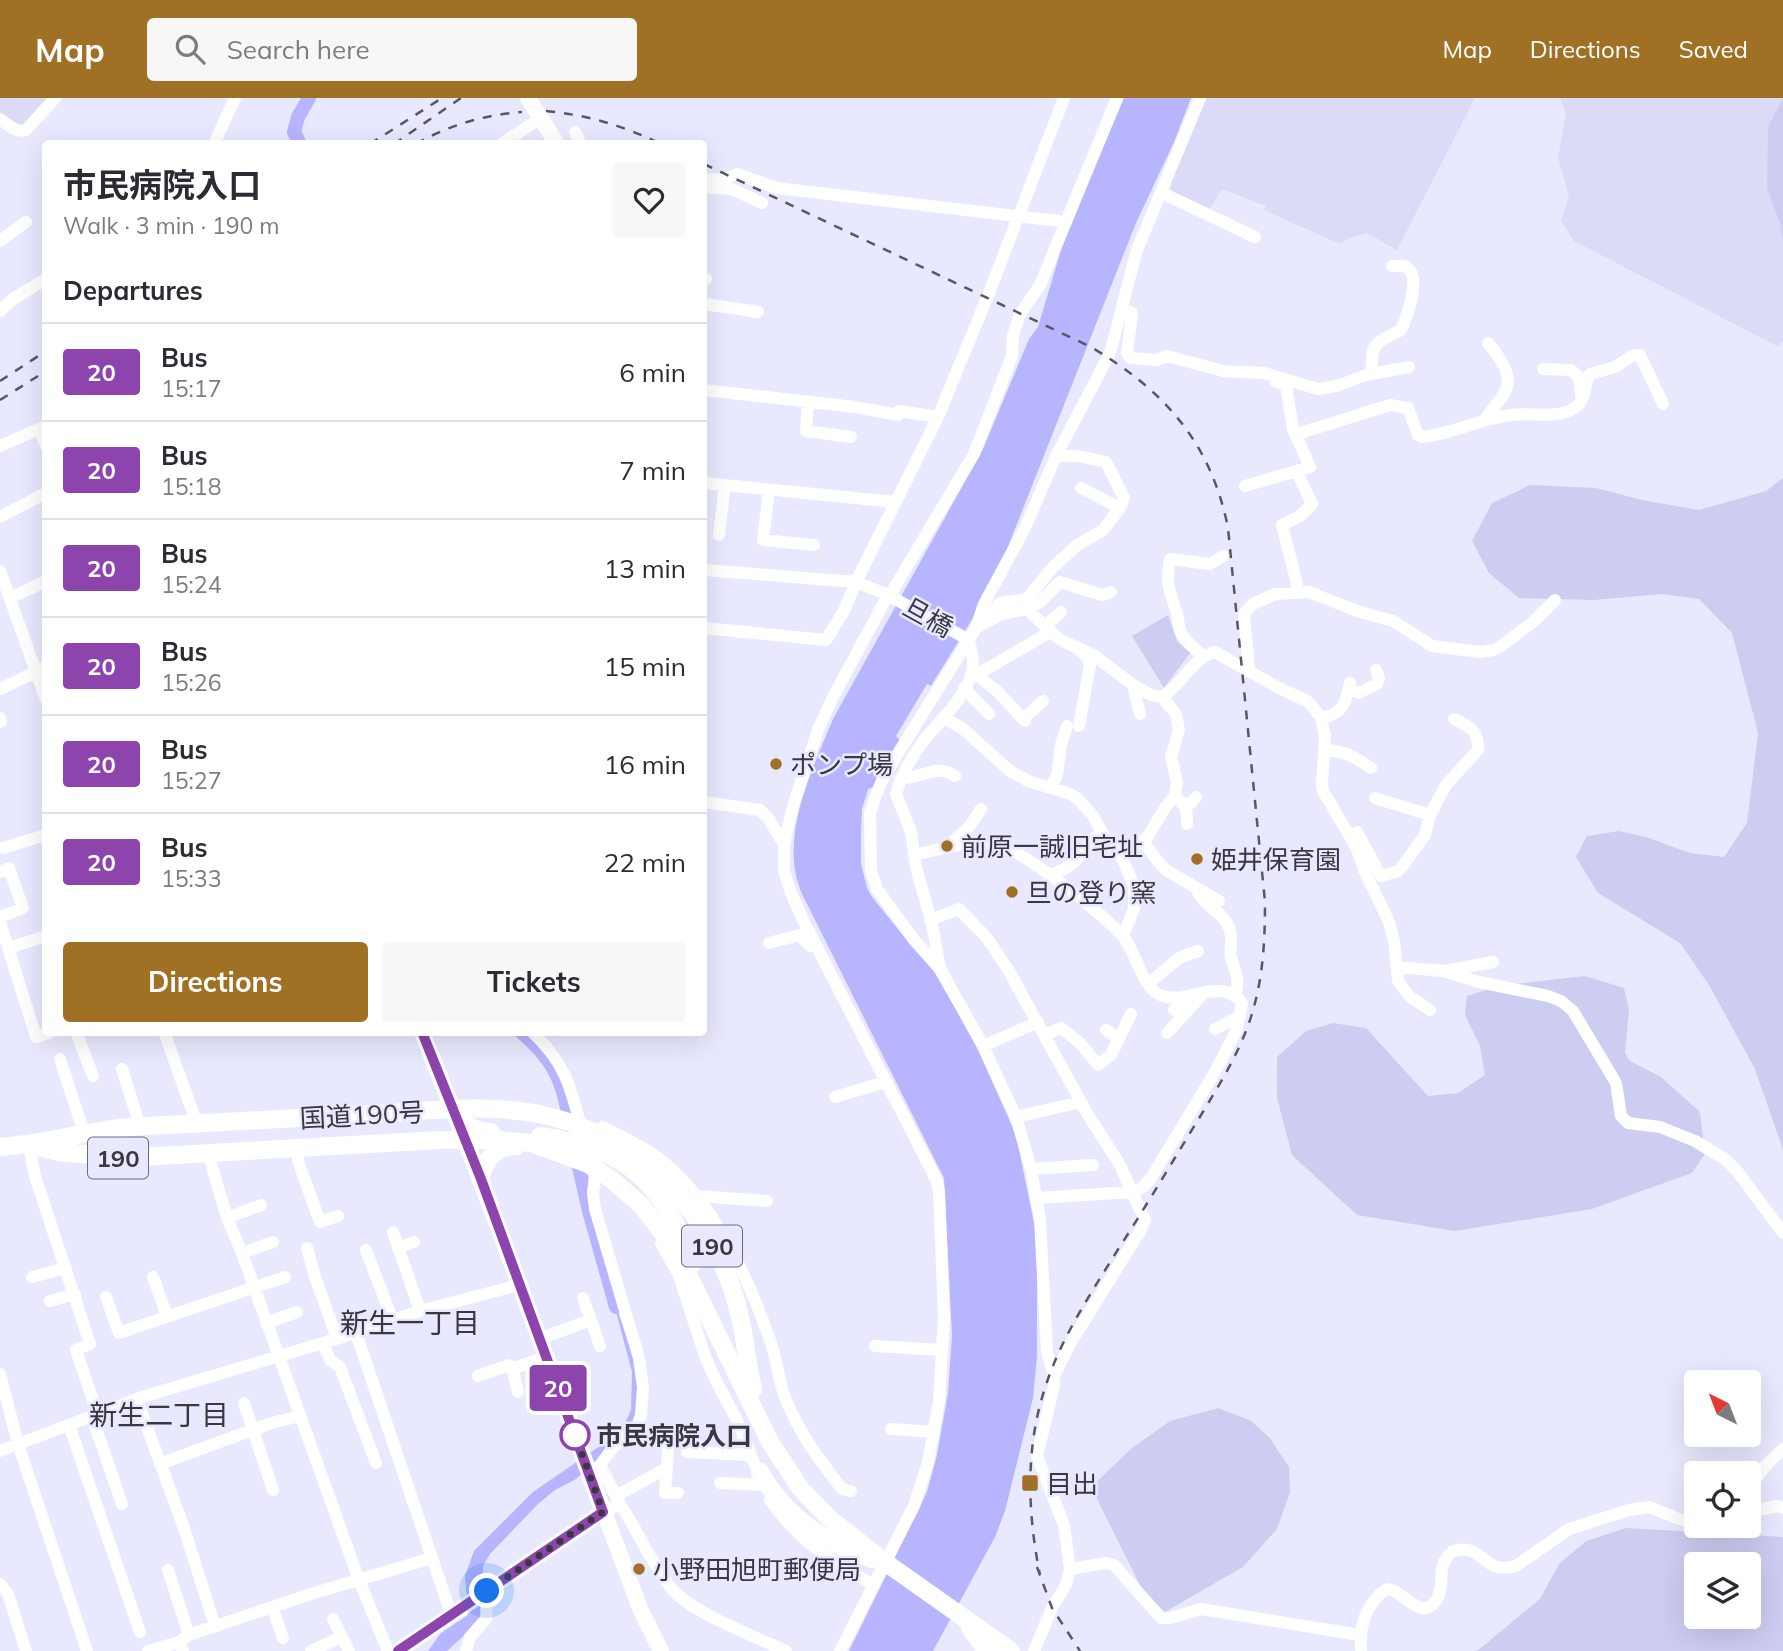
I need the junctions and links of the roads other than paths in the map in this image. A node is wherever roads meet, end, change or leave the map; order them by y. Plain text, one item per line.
1 (55, 98) edge
2 (235, 98) edge
3 (528, 98) edge
4 (1064, 98) edge
5 (1116, 98) edge
6 (1200, 98) edge
7 (541, 118) junction
8 (0, 119) edge
9 (216, 140) edge
10 (508, 140) edge
11 (555, 140) edge
12 (1093, 158) junction
13 (707, 180) edge
14 (707, 187) edge
15 (1162, 193) junction
16 (762, 203) dead end
17 (1018, 216) junction
18 (1059, 220) junction
19 (26, 222) dead end
20 (1255, 237) dead end
21 (0, 241) edge
22 (1050, 261) junction
23 (1392, 266) dead end
24 (42, 282) edge
25 (707, 304) edge
26 (0, 310) edge
27 (1122, 310) junction
28 (758, 312) dead end
29 (1488, 343) dead end
30 (1156, 360) junction
31 (1409, 367) dead end
32 (1543, 369) dead end
33 (1373, 374) junction
34 (707, 390) edge
35 (1581, 401) junction
36 (808, 403) junction
37 (1662, 404) dead end
38 (938, 417) junction
39 (1485, 420) junction
40 (42, 427) edge
41 (1297, 434) junction
42 (851, 437) dead end
43 (0, 446) edge
44 (1056, 456) junction
45 (1297, 472) junction
46 (707, 483) edge
47 (725, 485) junction
48 (1245, 486) dead end
49 (1082, 488) dead end
50 (769, 490) junction
51 (42, 495) edge
52 (895, 502) junction
53 (1120, 508) junction
54 (0, 517) edge
55 (719, 535) dead end
56 (814, 545) dead end
57 (1223, 556) dead end
58 (707, 570) edge
59 (0, 571) edge
60 (856, 582) junction
61 (42, 583) edge
62 (3, 587) edge
63 (1297, 591) junction
64 (1111, 592) dead end
65 (890, 596) junction
66 (10, 598) junction
67 (1555, 600) dead end
68 (1028, 605) junction
69 (1061, 612) dead end
70 (707, 628) edge
71 (976, 628) junction
72 (1048, 629) junction
73 (967, 639) junction
74 (1073, 647) junction
75 (1203, 656) junction
76 (40, 670) edge
77 (1249, 670) junction
78 (1376, 670) dead end
79 (975, 673) junction
80 (1082, 679) dead end
81 (1133, 685) junction
82 (964, 688) junction
83 (0, 689) edge
84 (1162, 697) junction
85 (1043, 701) dead end
86 (989, 714) dead end
87 (1140, 714) dead end
88 (944, 718) junction
89 (1321, 718) junction
90 (1454, 719) dead end
91 (1053, 724) dead end
92 (1077, 727) junction
93 (1324, 750) junction
94 (1371, 768) dead end
95 (955, 776) dead end
96 (903, 778) junction
97 (1050, 787) junction
98 (1375, 798) dead end
99 (1185, 799) junction
100 (707, 802) edge
101 (981, 809) dead end
102 (1334, 811) junction
103 (1430, 815) junction
104 (1187, 824) dead end
105 (42, 836) edge
106 (1104, 836) junction
107 (997, 837) dead end
108 (1143, 841) junction
109 (784, 844) junction
110 (3, 848) dead end
111 (949, 848) junction
112 (915, 855) junction
113 (1120, 856) junction
114 (1028, 859) junction
115 (0, 872) edge
116 (1048, 875) junction
117 (1196, 888) junction
118 (1219, 901) dead end
119 (0, 916) edge
120 (930, 920) junction
121 (0, 922) edge
122 (1122, 936) junction
123 (42, 937) edge
124 (769, 943) dead end
125 (9, 948) junction
126 (1198, 951) dead end
127 (821, 956) junction
128 (1493, 962) dead end
129 (1397, 967) junction
130 (940, 969) junction
131 (1443, 971) junction
132 (1148, 984) junction
133 (1205, 992) junction
134 (1235, 994) junction
135 (1189, 996) junction
136 (1174, 1010) dead end
137 (1430, 1010) dead end
138 (1131, 1014) dead end
139 (1240, 1016) junction
140 (1038, 1022) junction
141 (1215, 1029) dead end
142 (1106, 1030) dead end
143 (1167, 1033) dead end
144 (42, 1035) edge
145 (1045, 1035) junction
146 (78, 1036) edge
147 (165, 1036) edge
148 (424, 1036) edge
149 (536, 1036) edge
150 (1118, 1038) junction
151 (983, 1046) junction
152 (60, 1059) dead end
153 (122, 1069) dead end
154 (93, 1076) dead end
155 (885, 1082) junction
156 (835, 1097) dead end
157 (1081, 1102) junction
158 (454, 1110) junction
159 (1016, 1117) junction
160 (197, 1124) junction
161 (140, 1126) junction
162 (120, 1128) junction
163 (581, 1130) junction
164 (84, 1133) junction
165 (464, 1139) junction
166 (29, 1145) junction
167 (0, 1147) edge
168 (299, 1148) junction
169 (208, 1153) junction
170 (123, 1158) junction
171 (581, 1160) junction
172 (1093, 1165) dead end
173 (1031, 1169) junction
174 (481, 1179) junction
175 (1133, 1192) junction
176 (696, 1196) junction
177 (1037, 1198) junction
178 (767, 1201) dead end
179 (261, 1205) dead end
180 (338, 1216) dead end
181 (227, 1218) junction
182 (393, 1232) dead end
183 (1783, 1233) edge
184 (273, 1242) dead end
185 (414, 1242) dead end
186 (307, 1248) dead end
187 (398, 1248) junction
188 (366, 1250) dead end
189 (242, 1253) junction
190 (66, 1268) junction
191 (32, 1276) dead end
192 (153, 1277) dead end
193 (285, 1277) dead end
194 (519, 1285) junction
195 (253, 1287) junction
196 (75, 1294) junction
197 (106, 1297) dead end
198 (583, 1297) dead end
199 (50, 1301) dead end
200 (420, 1311) junction
201 (297, 1312) dead end
202 (167, 1316) junction
203 (591, 1320) junction
204 (393, 1321) junction
205 (267, 1323) junction
206 (356, 1333) junction
207 (337, 1338) junction
208 (539, 1339) junction
209 (323, 1342) junction
210 (600, 1346) dead end
211 (875, 1346) dead end
212 (942, 1350) junction
213 (278, 1355) junction
214 (546, 1357) junction
215 (515, 1369) junction
216 (0, 1374) edge
217 (478, 1376) dead end
218 (1054, 1376) junction
219 (739, 1377) junction
220 (519, 1392) dead end
221 (137, 1400) junction
222 (244, 1403) dead end
223 (95, 1416) junction
224 (300, 1416) junction
225 (761, 1423) junction
226 (68, 1425) junction
227 (891, 1429) dead end
228 (253, 1430) junction
229 (933, 1432) junction
230 (651, 1437) dead end
231 (18, 1444) junction
232 (1783, 1449) edge
233 (0, 1451) edge
234 (687, 1452) dead end
235 (750, 1455) junction
236 (376, 1463) dead end
237 (160, 1464) junction
238 (667, 1468) junction
239 (1761, 1472) edge
240 (761, 1478) junction
241 (720, 1483) dead end
242 (273, 1490) dead end
243 (851, 1491) dead end
244 (678, 1493) dead end
245 (618, 1500) junction
246 (122, 1504) dead end
247 (1783, 1508) edge
248 (1761, 1509) edge
249 (603, 1512) junction
250 (1684, 1520) edge
251 (432, 1558) junction
252 (882, 1560) junction
253 (1069, 1569) junction
254 (168, 1570) dead end
255 (359, 1580) junction
256 (0, 1584) edge
257 (874, 1584) junction
258 (485, 1592) junction
259 (272, 1607) junction
260 (451, 1614) junction
261 (333, 1619) dead end
262 (966, 1619) junction
263 (215, 1626) junction
264 (140, 1632) dead end
265 (1360, 1635) junction
266 (341, 1637) junction
267 (282, 1638) dead end
268 (184, 1642) edge
269 (26, 1651) edge
270 (87, 1651) edge
271 (148, 1651) edge
272 (311, 1651) edge
273 (349, 1651) edge
274 (388, 1651) edge
275 (398, 1651) edge
276 (466, 1651) edge
277 (661, 1651) edge
278 (786, 1651) edge
279 (840, 1651) edge
280 (987, 1651) edge
281 (1011, 1651) edge
282 (1034, 1651) edge
283 (1361, 1651) edge

1 - 8 street
2 - 9 street
3 - 7 main road
4 - 17 street
5 - 12 street
6 - 15 street
7 - 10 street
7 - 11 main road
12 - 18 street
12 - 22 street
13 - 17 street
14 - 16 street
15 - 20 street
15 - 27 street
17 - 18 street
17 - 38 street
18 - 22 street
19 - 21 street
22 - 65 street
23 - 33 street
24 - 26 street
25 - 28 street
27 - 30 street
27 - 44 street
29 - 39 street
30 - 33 street
30 - 41 street
31 - 33 street
32 - 35 street
34 - 36 street
35 - 37 street
35 - 39 street
36 - 38 street
36 - 42 street
38 - 52 street
39 - 41 street
40 - 43 street
41 - 45 street
44 - 53 street
44 - 71 street
45 - 48 street
45 - 63 street
46 - 47 street
47 - 50 street
47 - 55 street
49 - 53 street
50 - 52 street
50 - 56 street
51 - 54 street
52 - 60 street
53 - 68 street
57 - 75 street
58 - 60 street, 旦橋
59 - 62 street
60 - 65 street, 旦橋
60 - 70 street
61 - 66 street
62 - 66 street
63 - 67 street
63 - 77 street
64 - 68 street
65 - 73 street, 旦橋
65 - 109 street
66 - 76 street
68 - 71 street
68 - 72 street
69 - 72 street
71 - 73 street
72 - 74 street
72 - 79 street
73 - 79 street
73 - 130 street
74 - 80 street
74 - 81 street
74 - 92 street
75 - 77 street
75 - 84 street
76 - 83 street
77 - 89 street
78 - 89 street
79 - 82 street
79 - 85 street
81 - 84 street
81 - 87 street
82 - 86 street
82 - 88 street
84 - 99 street
88 - 96 street
88 - 97 street
89 - 93 street
90 - 103 street
91 - 92 street
92 - 97 street
93 - 94 street
93 - 102 street
95 - 96 street
96 - 112 street
97 - 106 street
98 - 103 street
99 - 104 street
99 - 108 street
100 - 109 street
101 - 111 street
102 - 103 street
102 - 129 street
105 - 110 street
106 - 113 street
106 - 116 street
107 - 114 street
108 - 113 street
108 - 117 street
109 - 127 street
111 - 112 street
111 - 114 street
112 - 120 street
113 - 122 street
114 - 116 street
115 - 119 street
116 - 122 street
117 - 118 street
117 - 134 street
120 - 130 street
120 - 140 street
121 - 125 street
122 - 132 street
123 - 125 street
124 - 127 street
125 - 144 street
126 - 132 street
127 - 155 street
128 - 131 street
129 - 131 street
129 - 137 street
130 - 151 street
131 - 183 street
132 - 135 street
133 - 134 street
133 - 135 street
133 - 143 street
134 - 139 street
135 - 136 street
138 - 150 street
139 - 141 street
139 - 175 street
140 - 145 street
140 - 151 street
142 - 150 street
145 - 150 street
145 - 157 street
146 - 154 street
147 - 160 street
148 - 158 main road
149 - 163 street
151 - 159 street
152 - 164 street
153 - 161 street
155 - 156 street
155 - 212 street
157 - 159 street
157 - 175 street
158 - 160 highway, 国道190号 / 190
158 - 163 highway, 国道190号 / 190
158 - 165 main road
158 - 171 highway
159 - 173 street
160 - 161 highway, 国道190号 / 190
161 - 162 highway, 国道190号 / 190
162 - 164 highway, 国道190号 / 190
162 - 170 highway
163 - 171 highway
163 - 176 street
163 - 219 highway
163 - 225 highway, 国道190号 / 190
164 - 166 highway, 国道190号 / 190
165 - 168 highway, 国道190号 / 190
165 - 171 highway, 国道190号 / 190
165 - 174 main road
166 - 167 highway, 国道190号 / 190
166 - 170 highway, 国道190号 / 190
166 - 190 street
168 - 169 highway, 国道190号 / 190
168 - 180 street
169 - 170 highway, 国道190号 / 190
169 - 181 street
171 - 174 highway
171 - 219 highway, 国道190号 / 190
171 - 235 street
171 - 245 street
172 - 173 street
173 - 177 street
174 - 194 main road
175 - 177 street
175 - 218 street
176 - 178 street
176 - 243 street
177 - 218 street
179 - 181 street
181 - 189 street
182 - 187 street
184 - 189 street
185 - 187 street
186 - 207 street
187 - 200 street
188 - 204 street
189 - 195 street
190 - 191 street
190 - 196 street
192 - 202 street
193 - 195 street
194 - 200 street
194 - 208 main road
195 - 202 street
195 - 205 street
196 - 199 street
196 - 223 street
197 - 202 street
198 - 203 street
200 - 204 street
201 - 205 street
203 - 208 street
203 - 210 street
204 - 206 street
205 - 213 street
206 - 207 street
206 - 251 street
207 - 209 street
208 - 214 main road
209 - 213 street
209 - 236 street
211 - 212 street
212 - 229 street
213 - 221 street
213 - 224 street
214 - 215 street
214 - 249 main road
215 - 217 street
215 - 220 street
216 - 231 street
218 - 253 street
219 - 225 highway, 国道190号 / 190
221 - 223 street
221 - 237 street
222 - 228 street
223 - 226 street
223 - 246 street
224 - 228 street
224 - 255 street
225 - 252 highway, 国道190号 / 190
226 - 231 street
226 - 264 street
227 - 229 street
228 - 237 street
228 - 242 street
229 - 257 street
230 - 238 street
231 - 233 street
231 - 270 street
232 - 239 street
234 - 235 street
235 - 240 street
237 - 263 street
238 - 244 street
238 - 245 street
240 - 241 street
240 - 252 highway
240 - 257 street
245 - 249 street
245 - 278 street
247 - 248 street
249 - 258 street
249 - 277 main road
250 - 265 street
251 - 255 street
251 - 260 street
252 - 262 highway, 国道190号 / 190
253 - 265 street
253 - 282 street
254 - 268 street
255 - 259 street
255 - 274 street
256 - 269 street
257 - 279 street
258 - 260 street
258 - 276 street
259 - 263 street
259 - 267 street
260 - 275 street
261 - 266 street
262 - 280 highway
262 - 281 highway, 国道190号 / 190
263 - 268 street
265 - 283 street
266 - 272 street
266 - 273 street
268 - 271 street

